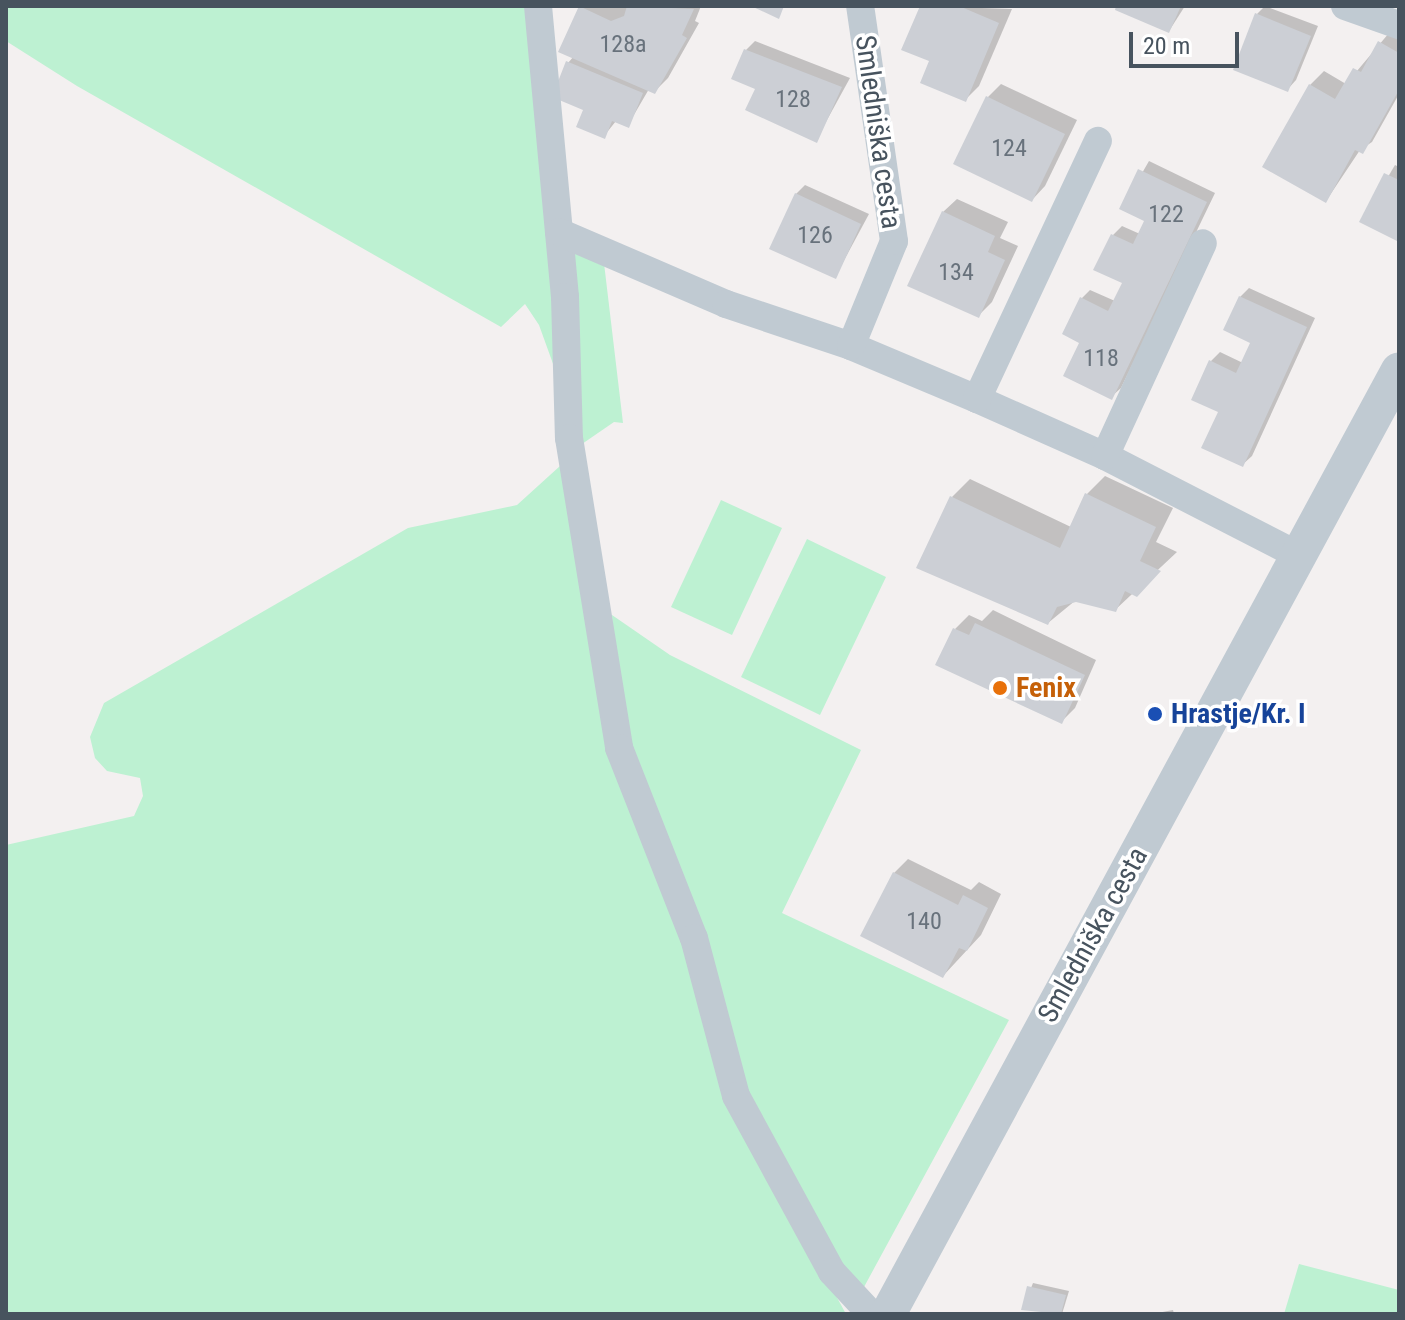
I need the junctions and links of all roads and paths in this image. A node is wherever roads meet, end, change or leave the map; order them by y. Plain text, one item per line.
1 (538, 6) edge
2 (860, 6) edge
3 (1345, 6) edge
4 (1399, 25) edge
5 (1098, 141) dead end
6 (559, 232) junction
7 (1203, 243) dead end
8 (851, 346) junction
9 (1399, 370) edge
10 (977, 399) junction
11 (1105, 456) junction
12 (1296, 554) junction
13 (871, 1314) edge
14 (888, 1314) edge

1 - 6 street
2 - 8 street, Smledniška cesta
3 - 4 street
5 - 10 street
6 - 8 street
6 - 13 street
7 - 11 street
8 - 10 street
9 - 12 street, Smledniška cesta
10 - 11 street
11 - 12 street
12 - 14 street, Smledniška cesta

